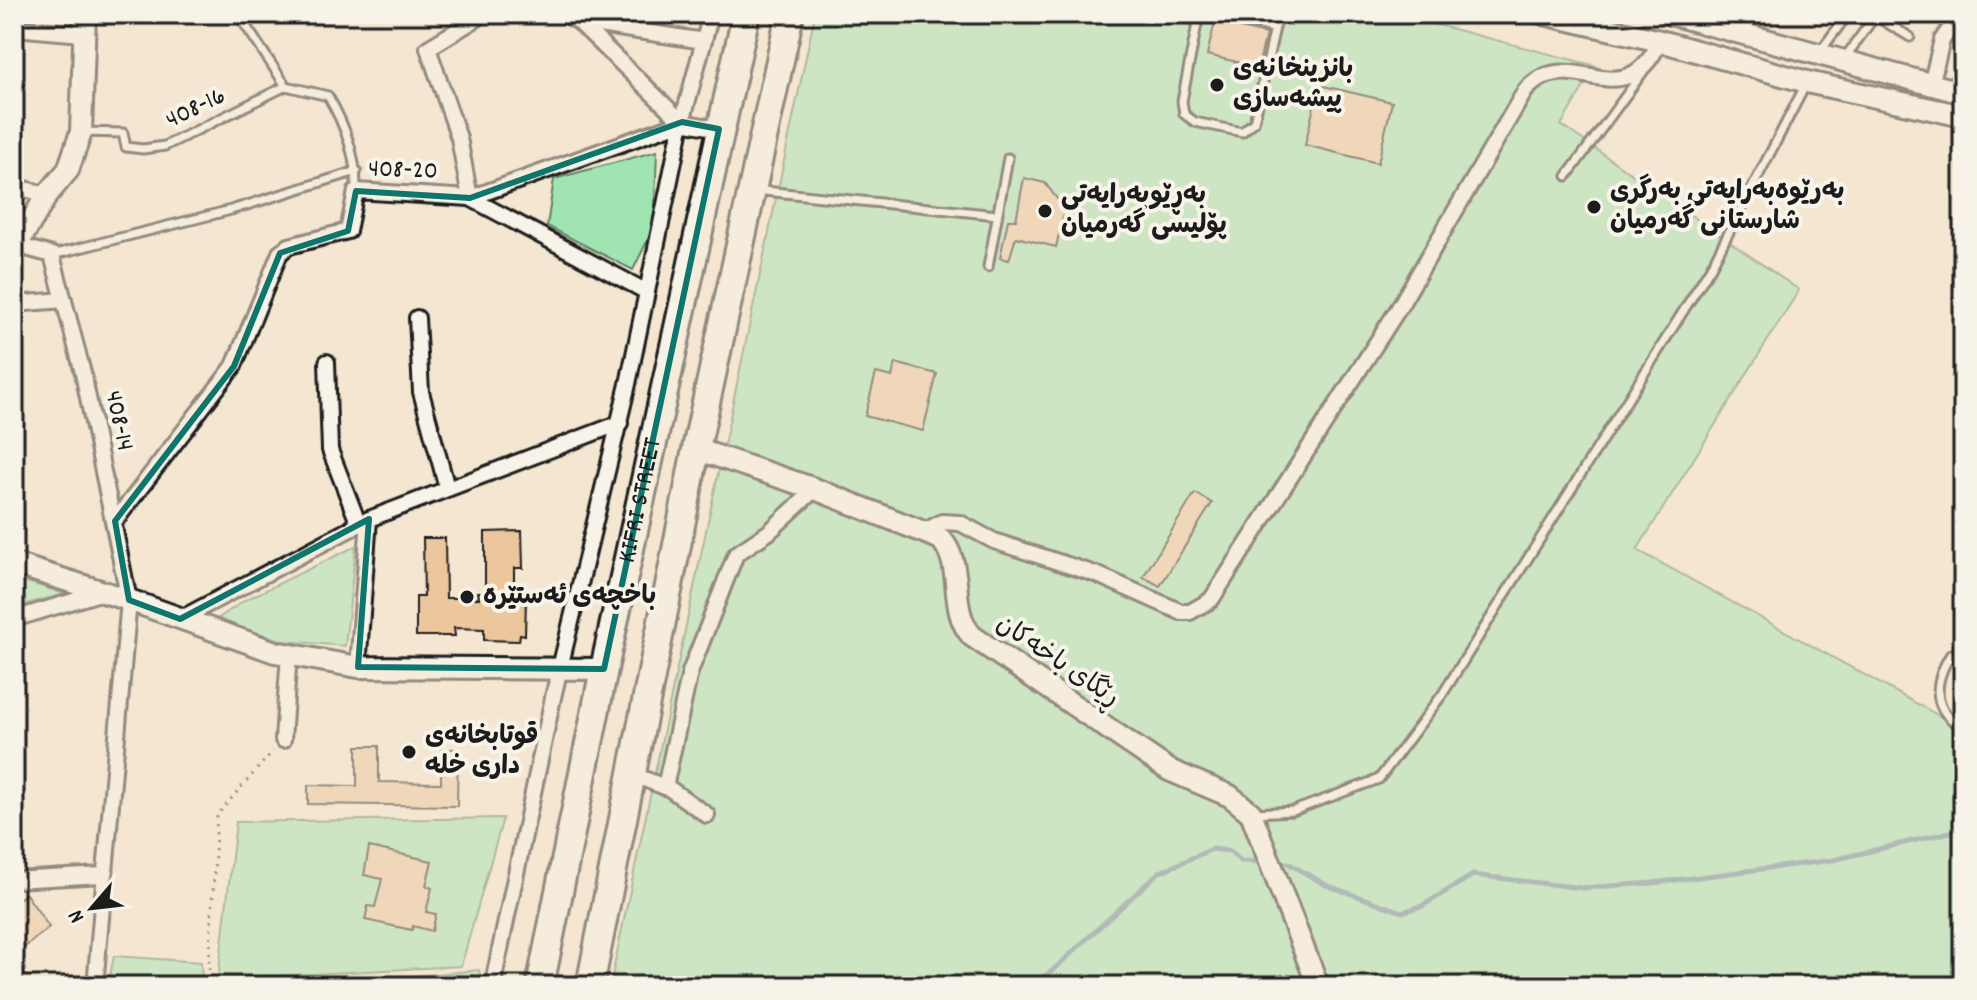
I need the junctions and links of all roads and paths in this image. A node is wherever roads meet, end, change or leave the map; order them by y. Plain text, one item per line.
1 (238, 14) edge
2 (479, 14) edge
3 (565, 14) edge
4 (711, 14) edge
5 (746, 14) edge
6 (790, 14) edge
7 (1199, 14) edge
8 (1213, 14) edge
9 (1278, 14) edge
10 (1544, 14) edge
11 (1668, 14) edge
12 (1751, 14) edge
13 (1848, 14) edge
14 (1960, 14) edge
15 (579, 22) junction
16 (84, 24) edge
17 (14, 28) edge
18 (1273, 28) junction
19 (1738, 33) junction
20 (1910, 37) dead end
21 (704, 41) junction
22 (1660, 41) junction
23 (1818, 54) junction
24 (1651, 60) junction
25 (1842, 61) junction
26 (1807, 82) junction
27 (1931, 85) junction
28 (286, 86) junction
29 (1963, 93) edge
30 (1963, 116) edge
31 (682, 122) junction
32 (719, 129) junction
33 (81, 132) junction
34 (1008, 158) dead end
35 (357, 171) junction
36 (1567, 176) dead end
37 (14, 186) edge
38 (749, 190) junction
39 (356, 191) junction
40 (47, 195) junction
41 (470, 198) junction
42 (997, 215) junction
43 (17, 248) edge
44 (52, 255) junction
45 (988, 267) dead end
46 (647, 292) junction
47 (64, 300) junction
48 (14, 304) edge
49 (417, 318) dead end
50 (327, 362) dead end
51 (620, 423) junction
52 (696, 449) junction
53 (447, 488) junction
54 (815, 489) junction
55 (115, 521) junction
56 (364, 522) junction
57 (925, 531) junction
58 (14, 564) edge
59 (100, 593) junction
60 (129, 600) junction
61 (14, 619) edge
62 (180, 619) junction
63 (1963, 649) edge
64 (289, 654) junction
65 (358, 667) junction
66 (604, 669) junction
67 (562, 671) junction
68 (1963, 727) edge
69 (283, 740) joint
70 (631, 774) junction
71 (665, 787) junction
72 (707, 815) dead end
73 (1255, 819) junction
74 (103, 875) junction
75 (14, 880) edge
76 (494, 978) joint
77 (95, 986) edge
78 (208, 986) edge
79 (381, 986) edge
80 (540, 986) edge
81 (590, 986) edge
82 (1318, 986) edge

1 - 28 lane
2 - 41 street
3 - 15 street
4 - 21 street
5 - 32 highway, KIFRI STREET
6 - 38 highway, KIFRI STREET
7 - 18 lane
8 - 18 lane
9 - 18 lane
10 - 22 main road
11 - 19 main road
11 - 22 main road
12 - 19 lane
13 - 23 lane
14 - 27 street
15 - 21 street
15 - 31 street
16 - 17 street
16 - 33 main road
19 - 23 main road
20 - 25 lane
21 - 31 street
22 - 24 street
22 - 26 main road
23 - 25 main road
24 - 36 lane
24 - 57 street
25 - 27 main road
26 - 30 main road
26 - 73 lane
27 - 29 main road
28 - 33 lane, 408-16
28 - 35 lane
31 - 32 street
31 - 41 street, 408-20
31 - 46 street
32 - 66 highway, KIFRI STREET
33 - 40 main road
34 - 42 lane
35 - 39 lane
35 - 44 lane
37 - 40 street
38 - 42 lane
38 - 52 highway, KIFRI STREET
39 - 41 street, 408-20
39 - 55 street, 408-20
40 - 43 main road
41 - 46 street
42 - 45 lane
43 - 44 street
44 - 47 street, 408-14
46 - 51 street
47 - 48 street
47 - 55 street, 408-14
49 - 53 street
50 - 56 street
51 - 53 street
51 - 67 street
52 - 54 main road, ڕێگای باخەکان
52 - 70 highway, KIFRI STREET
53 - 56 street
54 - 57 main road, ڕێگای باخەکان
54 - 71 street
55 - 60 street, 408-14
56 - 62 street
56 - 65 street
57 - 73 main road, ڕێگای باخەکان
58 - 59 main road
59 - 60 main road
59 - 61 street
60 - 62 main road
60 - 74 street, 408-14
62 - 64 main road
63 - 68 lane
64 - 65 main road
64 - 69 street
65 - 67 main road
66 - 67 main road
66 - 80 highway, KIFRI STREET
67 - 76 street
69 - 78 path
70 - 71 street
70 - 81 highway, KIFRI STREET
71 - 72 street
73 - 82 main road
74 - 75 street
74 - 77 street, 408-14
76 - 79 path

